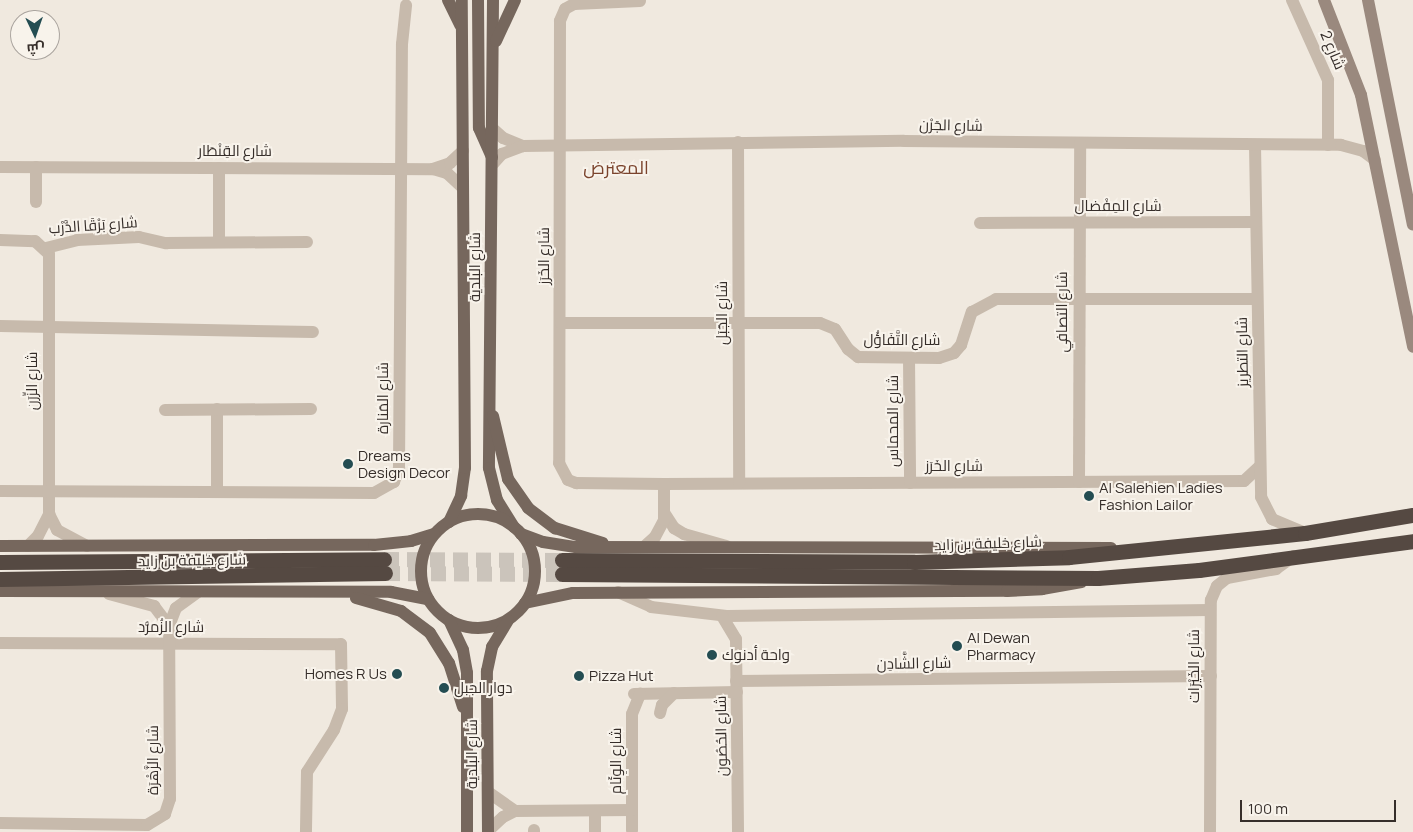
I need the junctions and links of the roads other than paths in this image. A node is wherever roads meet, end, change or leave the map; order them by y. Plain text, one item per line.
1 (448, 0) edge
2 (462, 0) edge
3 (478, 0) edge
4 (493, 0) edge
5 (516, 0) edge
6 (1292, 0) edge
7 (1324, 0) edge
8 (1368, 0) edge
9 (640, 1) edge
10 (406, 5) dead end
11 (462, 30) junction
12 (493, 51) junction
13 (492, 128) junction
14 (738, 142) junction
15 (1080, 143) junction
16 (559, 145) junction
17 (1255, 145) junction
18 (1328, 145) junction
19 (524, 146) junction
20 (463, 151) junction
21 (1375, 160) junction
22 (492, 161) junction
23 (0, 167) edge
24 (36, 167) junction
25 (219, 168) junction
26 (402, 168) junction
27 (433, 168) junction
28 (463, 188) junction
29 (36, 202) dead end
30 (1256, 222) junction
31 (1078, 223) junction
32 (980, 224) dead end
33 (1413, 225) edge
34 (0, 240) edge
35 (219, 242) junction
36 (307, 242) dead end
37 (46, 248) junction
38 (1078, 299) junction
39 (1257, 299) junction
40 (560, 323) junction
41 (738, 323) junction
42 (0, 326) edge
43 (48, 326) junction
44 (313, 332) dead end
45 (1413, 347) edge
46 (909, 358) junction
47 (490, 407) junction
48 (217, 409) junction
49 (311, 409) dead end
50 (165, 410) dead end
51 (1260, 466) junction
52 (1244, 481) junction
53 (910, 482) junction
54 (1079, 482) junction
55 (739, 483) junction
56 (664, 484) junction
57 (0, 491) edge
58 (48, 491) junction
59 (218, 492) junction
60 (1260, 497) junction
61 (49, 514) junction
62 (665, 514) junction
63 (1413, 515) edge
64 (449, 522) junction
65 (518, 531) junction
66 (1305, 533) junction
67 (434, 534) junction
68 (1413, 541) edge
69 (0, 546) edge
70 (28, 546) junction
71 (87, 546) junction
72 (612, 546) junction
73 (646, 546) junction
74 (726, 546) junction
75 (1134, 552) junction
76 (1294, 556) junction
77 (0, 562) edge
78 (0, 578) edge
79 (1098, 578) junction
80 (0, 591) edge
81 (103, 592) junction
82 (618, 592) junction
83 (334, 593) junction
84 (197, 594) junction
85 (428, 600) junction
86 (525, 603) junction
87 (1210, 610) junction
88 (722, 616) junction
89 (752, 616) junction
90 (449, 620) junction
91 (508, 620) junction
92 (169, 626) junction
93 (736, 640) junction
94 (0, 643) edge
95 (169, 644) junction
96 (1211, 676) junction
97 (737, 686) junction
98 (674, 693) junction
99 (641, 694) junction
100 (467, 721) junction
101 (488, 792) junction
102 (632, 810) junction
103 (595, 811) junction
104 (516, 812) junction
105 (0, 823) edge
106 (49, 828) edge
107 (632, 830) dead end
108 (306, 832) edge
109 (467, 832) edge
110 (488, 832) edge
111 (595, 832) edge
112 (738, 832) edge
113 (1210, 832) edge

1 - 11 main road
2 - 11 main road, شارع البلدية
3 - 22 main road
4 - 12 main road, شارع البلدية
5 - 12 main road
6 - 18 street, شارع 2
7 - 21 main road
8 - 33 main road
9 - 16 street, شارع الخَرَز
10 - 26 street, شارع المَنارة
11 - 20 main road, شارع البلدية
12 - 13 main road, شارع البلدية
13 - 19 street, شارع الجَرْن
13 - 22 main road, شارع البلدية
14 - 15 street, شارع الجَرْن
14 - 16 street, شارع الجَرْن
14 - 41 street, شارع الجَبَل
15 - 17 street, شارع الجَرْن
15 - 31 street, شارع التصافي
16 - 19 street, شارع الجَرْن
16 - 40 street, شارع الخَرَز
17 - 18 street, شارع الجَرْن
17 - 30 street, شارع التطريز
18 - 21 street, شارع الجَرْن
19 - 22 street, شارع الجَرْن
20 - 27 street, شارع القِنْطَار
20 - 28 main road, شارع البلدية
21 - 45 main road
22 - 47 main road, شارع البلدية
23 - 24 street, شارع القِنْطَار
24 - 25 street, شارع القِنْطَار
24 - 29 street
25 - 26 street, شارع القِنْطَار
25 - 35 street
26 - 27 street, شارع القِنْطَار
26 - 59 street, شارع المَنارة
27 - 28 street, شارع القِنْطَار
28 - 64 main road, شارع البلدية
30 - 31 street, شارع المِفْضال
30 - 39 street, شارع التطريز
31 - 32 street, شارع المِفْضال
31 - 38 street, شارع التصافي
34 - 37 street, شارع بَرْقَا الدَّرْب
35 - 36 street, شارع بَرْقَا الدَّرْب
35 - 37 street, شارع بَرْقَا الدَّرْب
37 - 43 street, شارع الزِّرَن
38 - 39 street, شارع التَّفَاؤُل
38 - 46 street, شارع التَّفَاؤُل
38 - 54 street, شارع التصافي
39 - 51 street, شارع التطريز
40 - 41 street, شارع التَّفَاؤُل
40 - 56 street, شارع الخَرَز
41 - 46 street, شارع التَّفَاؤُل
41 - 55 street, شارع الجَبَل
42 - 43 street
43 - 44 street
43 - 58 street, شارع الزِّرَن
46 - 53 street, شارع المحماس
47 - 65 main road, شارع البلدية
47 - 72 main road
48 - 49 street
48 - 50 street
48 - 59 street
51 - 52 street
51 - 60 street, شارع التطريز
52 - 54 street, شارع الخَرَز
52 - 60 street
53 - 54 street, شارع الخَرَز
53 - 55 street, شارع الخَرَز
55 - 56 street, شارع الخَرَز
56 - 62 street
57 - 58 street, شارع المَنارة
58 - 59 street, شارع المَنارة
58 - 61 street, شارع الزِّرَن
60 - 66 street, شارع التطريز
61 - 70 street, شارع الزِّرَن
61 - 71 street
62 - 73 street
62 - 74 street
63 - 66 highway, شارع خليفة بن زايد
64 - 65 main road
64 - 67 main road
65 - 72 main road
65 - 86 main road
66 - 75 highway, شارع خليفة بن زايد
67 - 71 main road
67 - 85 main road
68 - 76 highway, شارع خليفة بن زايد
69 - 70 main road
70 - 71 main road
72 - 73 main road
73 - 74 main road
74 - 75 main road
75 - 79 highway, شارع خليفة بن زايد
76 - 79 highway, شارع خليفة بن زايد
76 - 87 street, شارع الخَيْرَات
77 - 78 highway, شارع خليفة بن زايد
79 - 82 main road
80 - 81 main road
81 - 84 main road
81 - 92 street
82 - 86 main road
82 - 88 street
83 - 84 main road
83 - 85 main road
83 - 100 main road
84 - 92 street, شارع الزَّهْرَة
85 - 90 main road
86 - 91 main road
87 - 89 street
87 - 96 street, شارع الخَيْرَات
88 - 89 street
88 - 93 street, شارع الحُصُون
89 - 93 street
90 - 91 main road
90 - 100 main road, شارع البلدية
91 - 101 main road, شارع البلدية
92 - 95 street, شارع الزَّهْرَة
93 - 97 street, شارع الحُصُون
94 - 95 street, شارع الزُمرُّد
95 - 106 street, شارع الزَّهْرَة
95 - 108 street, شارع الزُمرُّد
96 - 97 street, شارع الشَّادِن
96 - 113 street, شارع الخَيْرَات
97 - 98 street, شارع الشَّادِن
97 - 112 street, شارع الحُصُون
98 - 99 street, شارع الشَّادِن
98 - 99 street
99 - 102 street, شارع الوِئَام
100 - 109 main road, شارع البلدية
101 - 104 street
101 - 110 main road, شارع البلدية
102 - 103 street
102 - 107 street, شارع الوِئَام
103 - 104 street
103 - 111 street
104 - 110 street
105 - 106 street, شارع الزَّهْرَة

